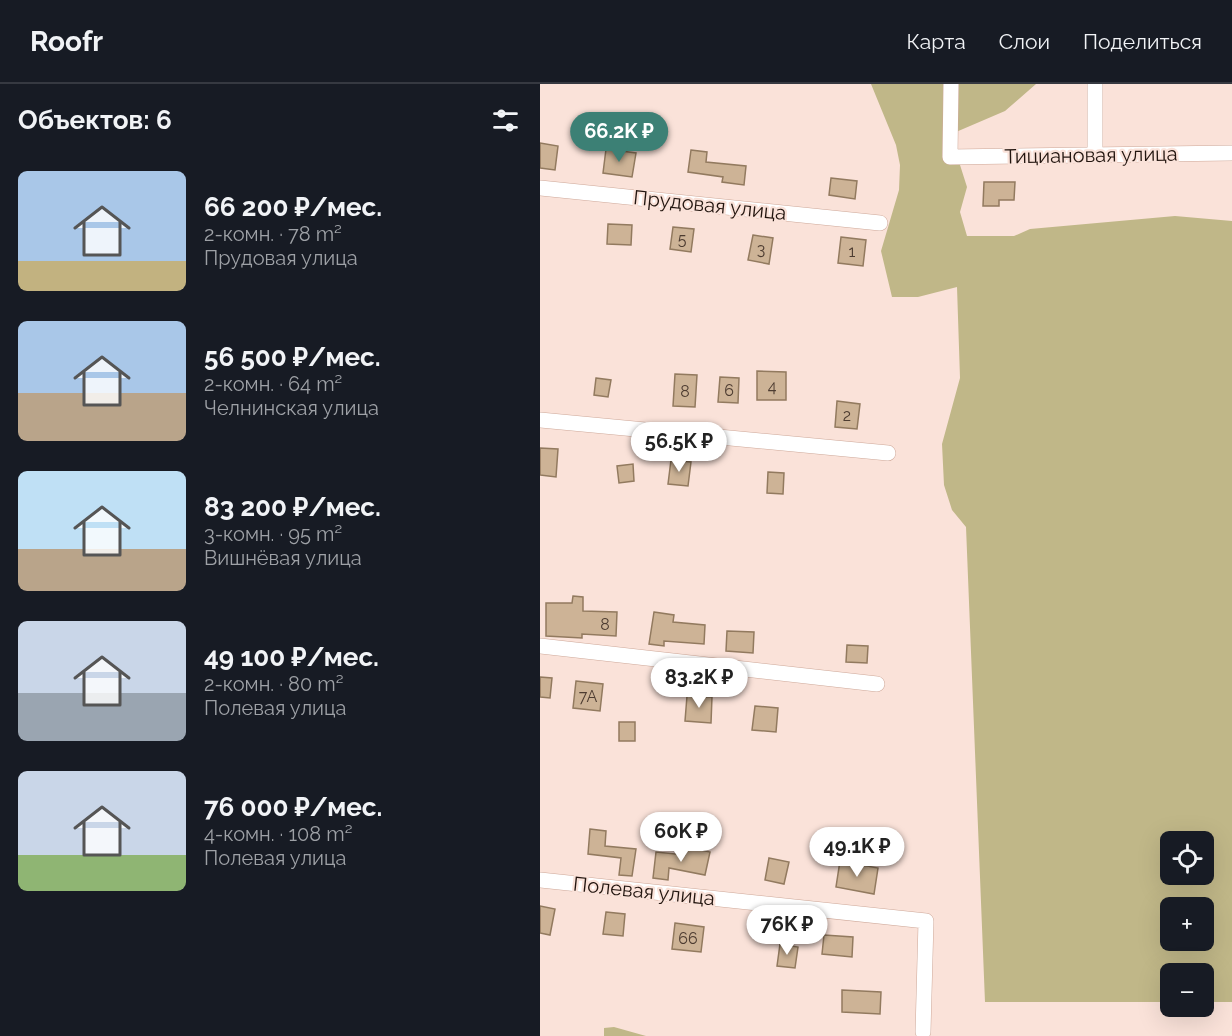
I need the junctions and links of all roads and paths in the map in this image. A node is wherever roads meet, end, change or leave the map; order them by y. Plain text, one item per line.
1 (951, 84) edge
2 (1095, 84) edge
3 (1232, 153) edge
4 (1095, 155) junction
5 (540, 188) edge
6 (880, 223) dead end
7 (540, 420) edge
8 (888, 453) dead end
9 (540, 646) edge
10 (877, 684) dead end
11 (540, 880) edge
12 (923, 1032) dead end

1 - 4 street, Тициановая улица
2 - 4 street
3 - 4 street, Тициановая улица
5 - 6 street, Прудовая улица
7 - 8 street
9 - 10 street
11 - 12 street, Полевая улица

